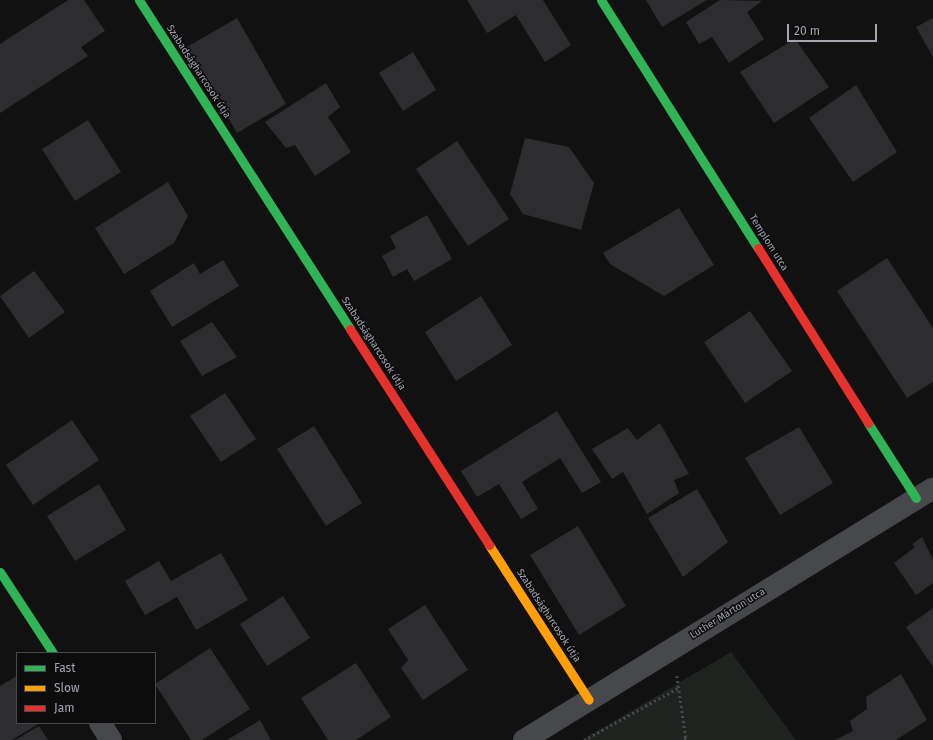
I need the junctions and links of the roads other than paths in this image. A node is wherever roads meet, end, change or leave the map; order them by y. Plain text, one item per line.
1 (138, 0) edge
2 (601, 0) edge
3 (925, 493) edge
4 (0, 572) edge
5 (52, 652) edge
6 (589, 700) junction
7 (101, 724) edge
8 (111, 740) edge
9 (524, 740) edge

1 - 6 street, Szabadságharcosok útja
2 - 3 street, Templom utca
3 - 6 street, Luther Márton utca
4 - 5 street
6 - 9 street, Luther Márton utca
7 - 8 street

